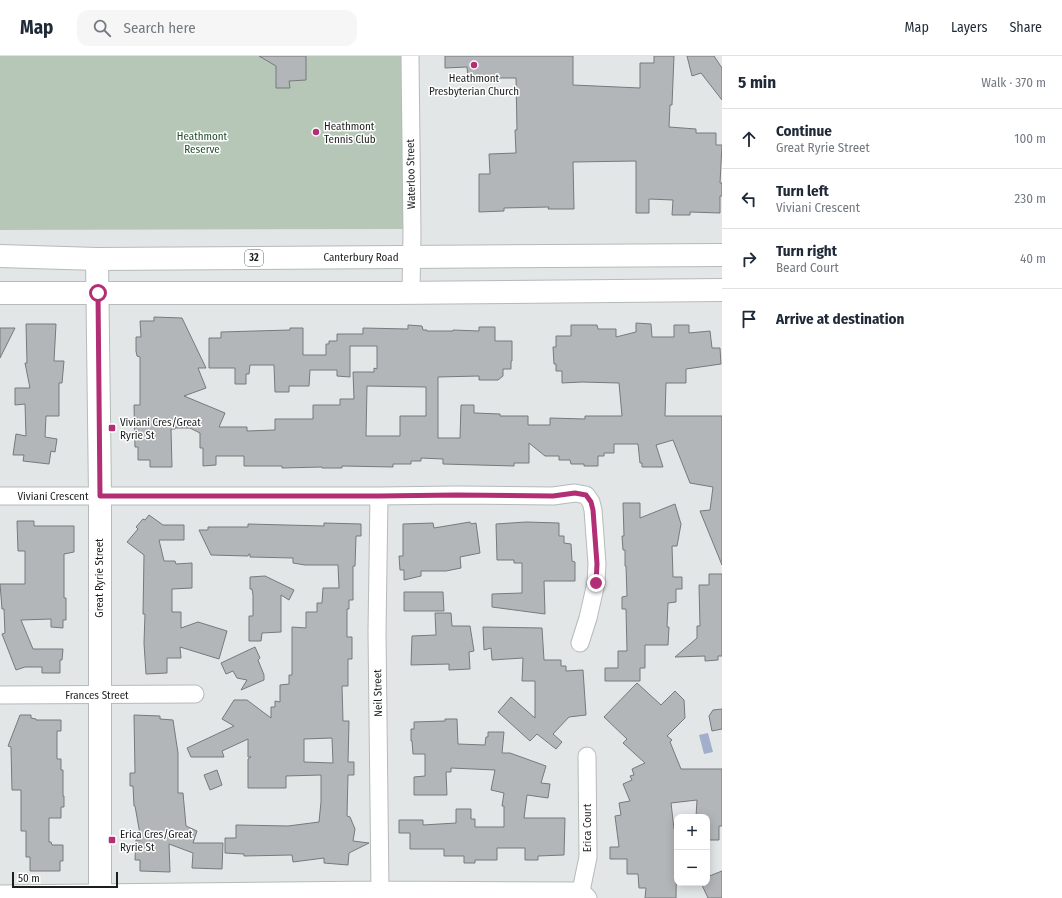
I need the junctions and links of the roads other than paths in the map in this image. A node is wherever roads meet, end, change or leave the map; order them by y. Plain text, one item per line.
1 (410, 56) edge
2 (722, 255) edge
3 (0, 256) edge
4 (411, 257) junction
5 (97, 259) junction
6 (722, 290) edge
7 (0, 293) edge
8 (98, 293) junction
9 (411, 293) junction
10 (0, 496) edge
11 (100, 496) junction
12 (379, 496) junction
13 (580, 643) dead end
14 (195, 694) dead end
15 (0, 695) edge
16 (99, 695) junction
17 (587, 756) dead end
18 (380, 890) junction
19 (0, 894) edge
20 (585, 894) edge
21 (100, 895) edge

1 - 4 street, Waterloo Street
2 - 4 main road, Canterbury Road / 32
3 - 5 main road, Canterbury Road / 32
4 - 5 main road, Canterbury Road / 32
4 - 9 street, Waterloo Street
5 - 8 main road, Great Ryrie Street
6 - 9 main road
7 - 8 main road
8 - 9 main road
8 - 11 main road, Great Ryrie Street
10 - 11 street, Viviani Crescent
11 - 12 street, Viviani Crescent
11 - 16 main road, Great Ryrie Street
12 - 13 street, Viviani Crescent
12 - 18 street, Neil Street
14 - 16 street, Frances Street
15 - 16 street, Frances Street
16 - 21 main road, Great Ryrie Street
17 - 20 street, Erica Court
18 - 20 street
18 - 21 street
19 - 21 street

